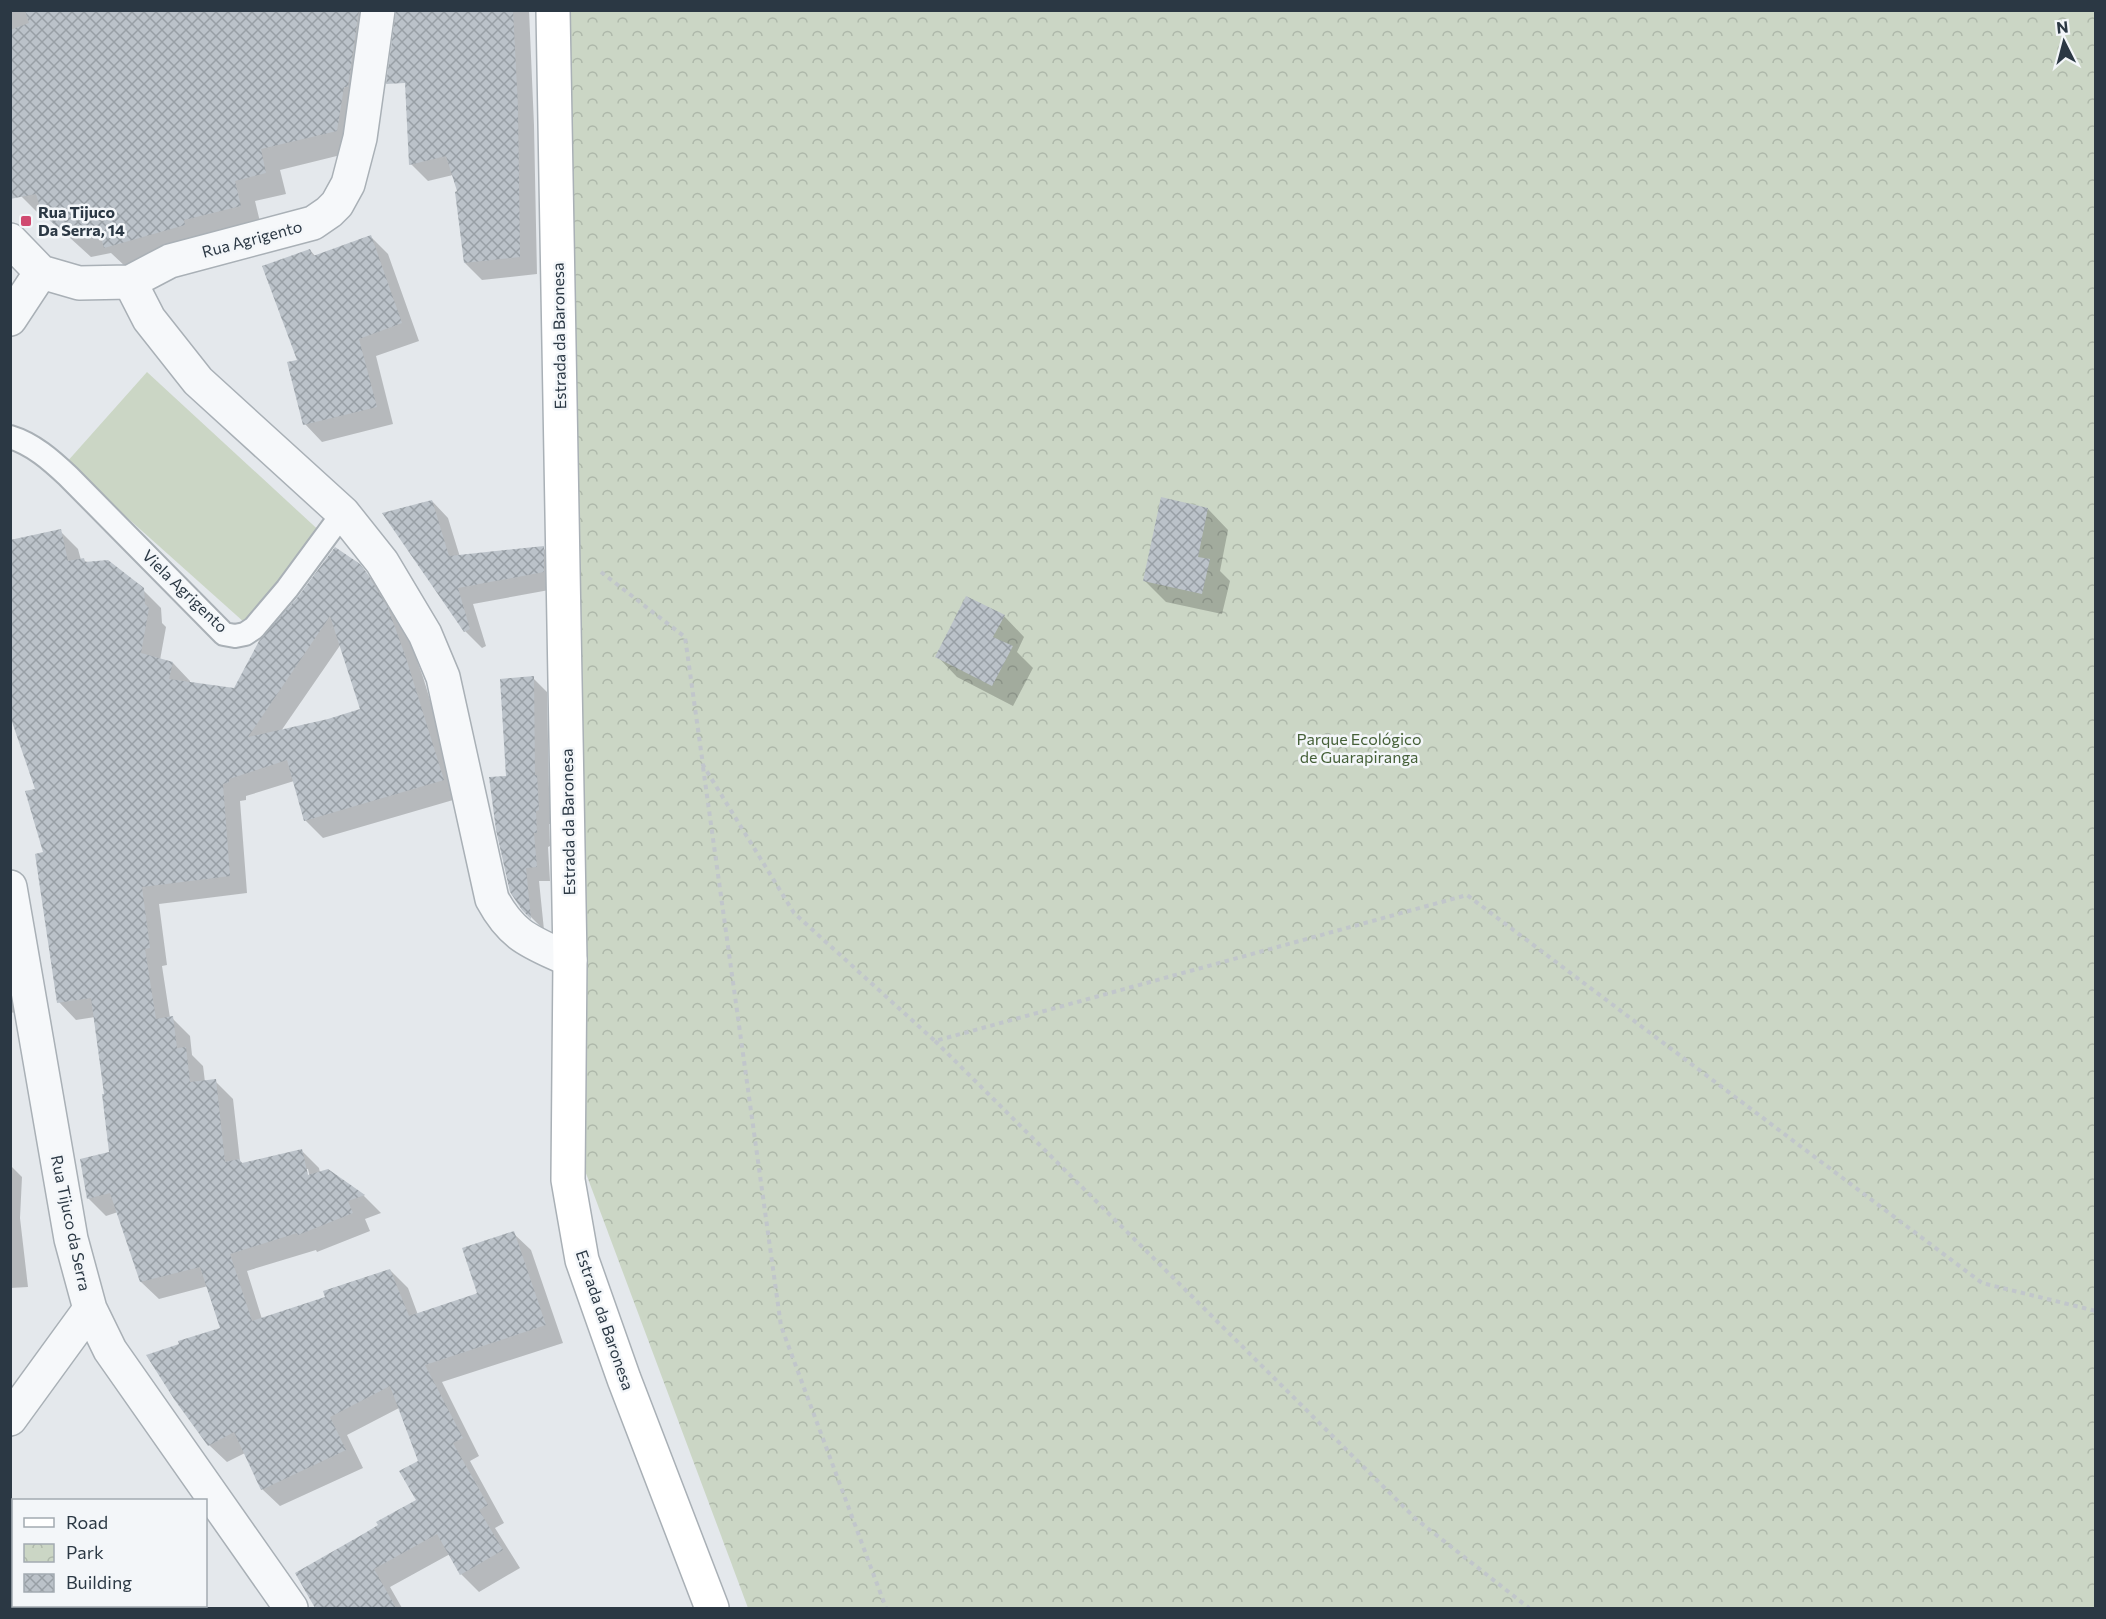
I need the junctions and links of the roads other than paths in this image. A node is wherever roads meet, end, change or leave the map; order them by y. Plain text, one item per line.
1 (378, 10) edge
2 (553, 10) edge
3 (10, 240) edge
4 (41, 272) junction
5 (130, 282) junction
6 (10, 319) edge
7 (10, 437) edge
8 (343, 513) junction
9 (10, 887) edge
10 (570, 960) junction
11 (90, 1309) junction
12 (10, 1419) edge
13 (291, 1608) edge
14 (712, 1608) edge

1 - 5 street, Rua Agrigento
2 - 10 main road, Estrada da Baronesa
3 - 4 street
4 - 5 street, Rua Agrigento
4 - 6 street
5 - 8 street
7 - 8 lane, Viela Agrigento
8 - 10 street
9 - 11 street, Rua Tijuco da Serra
10 - 14 main road, Estrada da Baronesa
11 - 12 street
11 - 13 street, Rua Tijuco da Serra

